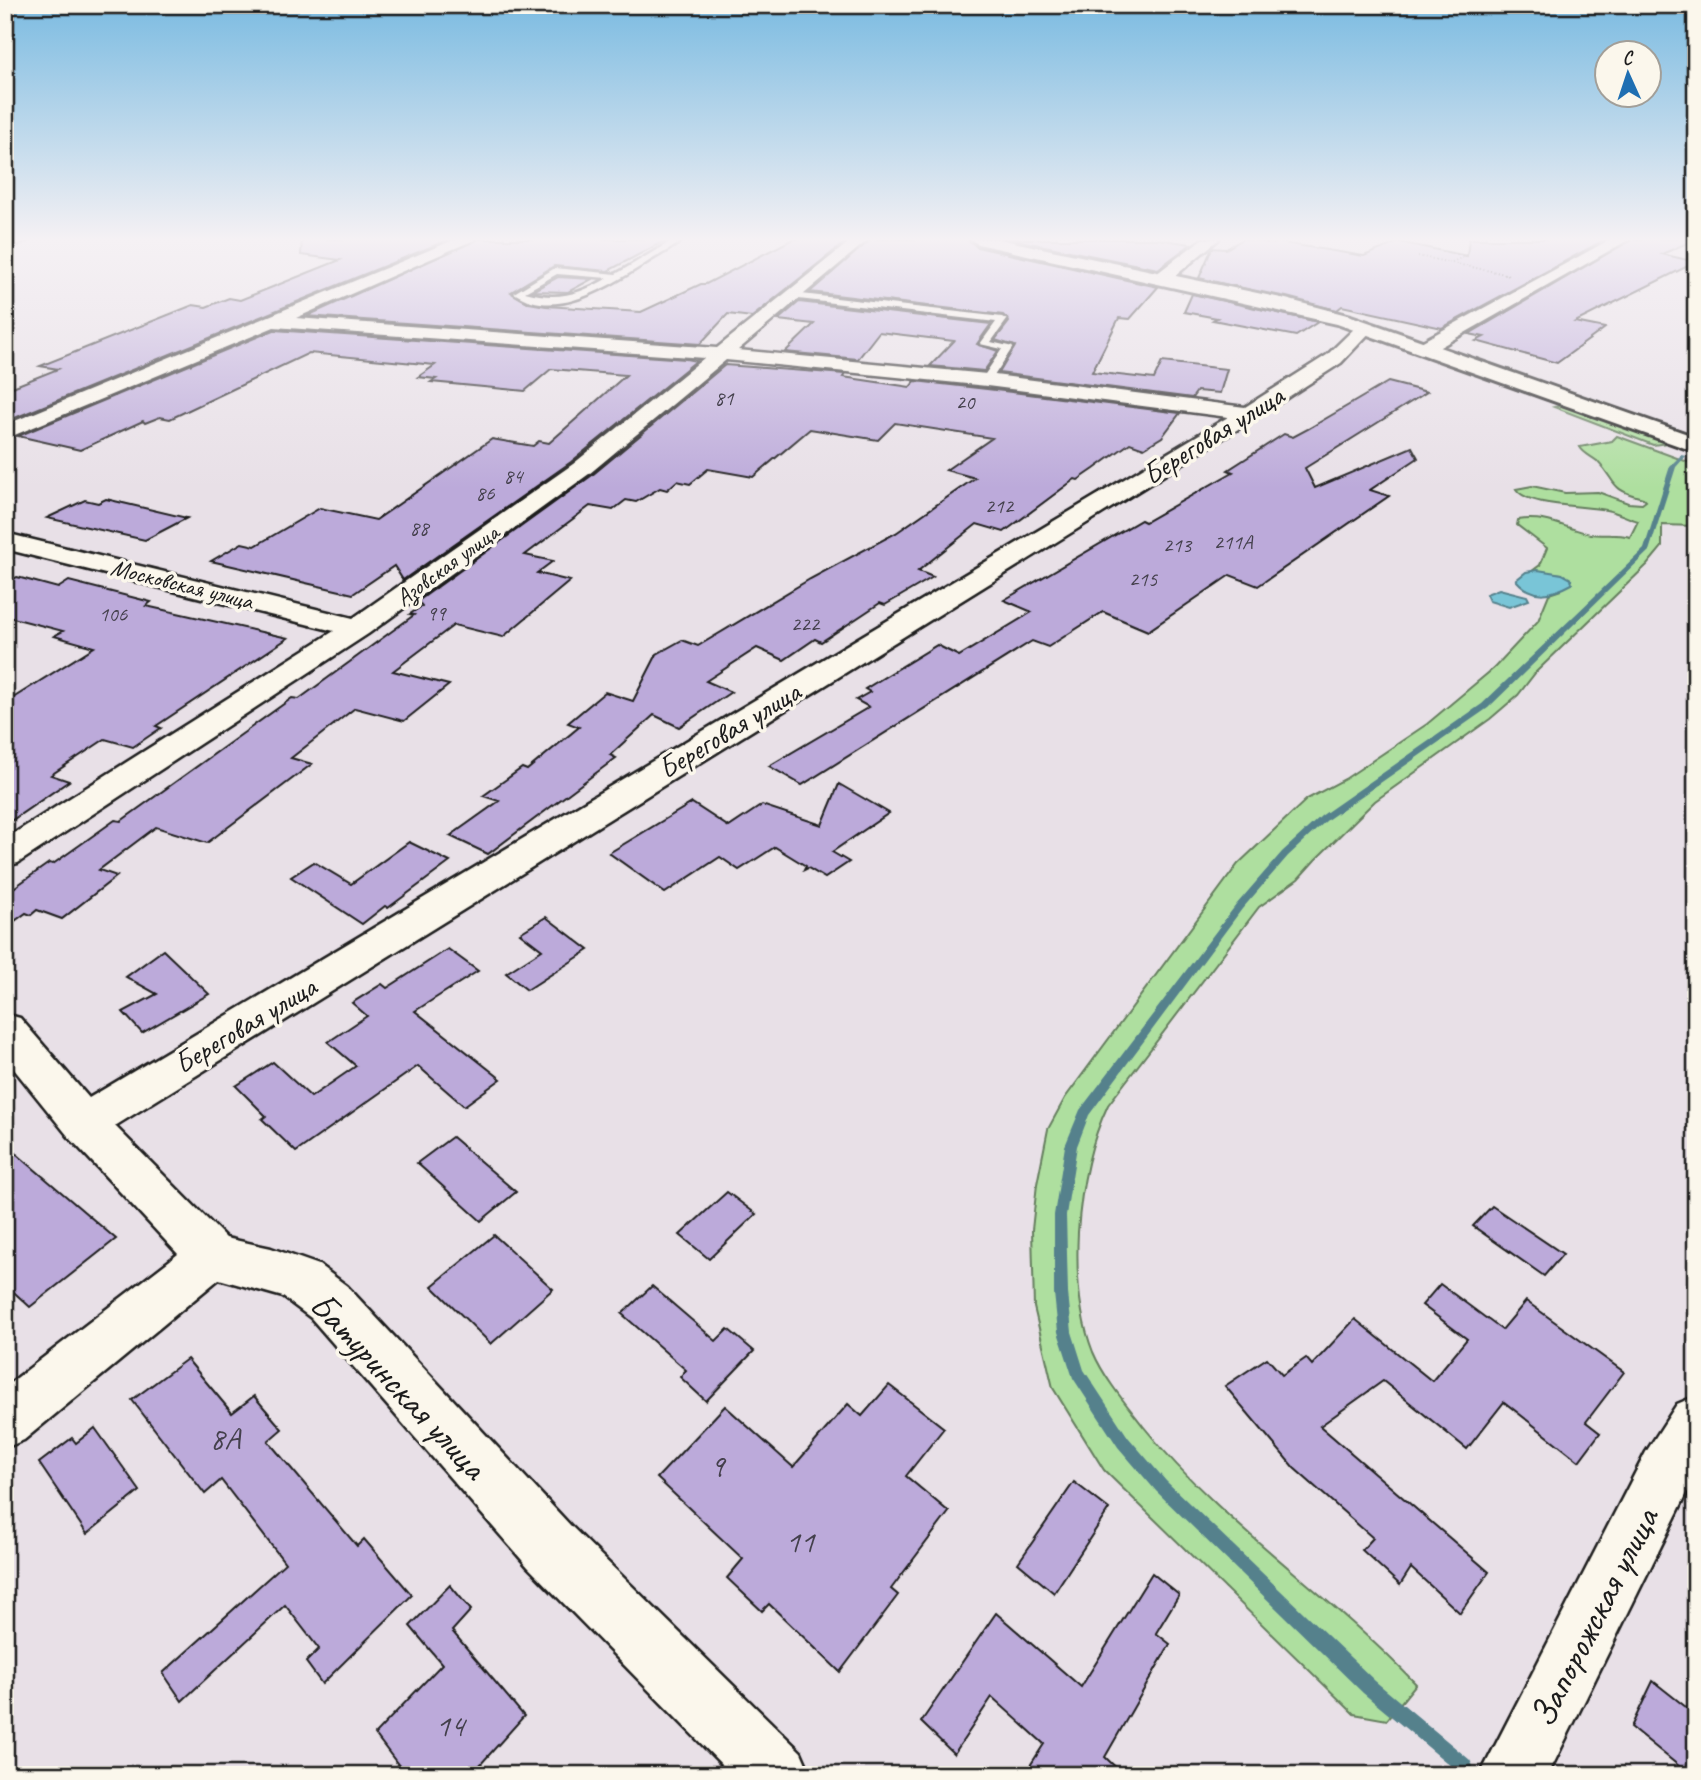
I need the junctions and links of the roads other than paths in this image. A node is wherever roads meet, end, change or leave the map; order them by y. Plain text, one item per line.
1 (267, 322) edge
2 (283, 322) edge
3 (762, 322) edge
4 (1001, 322) edge
5 (1349, 322) edge
6 (1471, 322) edge
7 (1366, 327) junction
8 (1426, 347) junction
9 (723, 354) junction
10 (986, 380) junction
11 (1249, 414) junction
12 (5, 433) edge
13 (1696, 445) edge
14 (5, 541) edge
15 (358, 628) junction
16 (5, 855) edge
17 (5, 1029) edge
18 (84, 1123) junction
19 (212, 1256) junction
20 (5, 1421) edge
21 (1696, 1423) edge
22 (778, 1775) edge
23 (1513, 1775) edge

1 - 12 street
2 - 9 street
3 - 9 street, Азовская улица
4 - 10 lane
5 - 7 street
6 - 8 street
7 - 8 street
7 - 11 street, Береговая улица
8 - 13 street
9 - 10 street
9 - 15 street, Азовская улица
10 - 11 street
11 - 18 street, Береговая улица
14 - 15 street, Московская улица
15 - 16 street, Азовская улица
17 - 18 street
18 - 19 street
19 - 20 street
19 - 22 street, Батуринская улица
21 - 23 street, Запорожская улица

